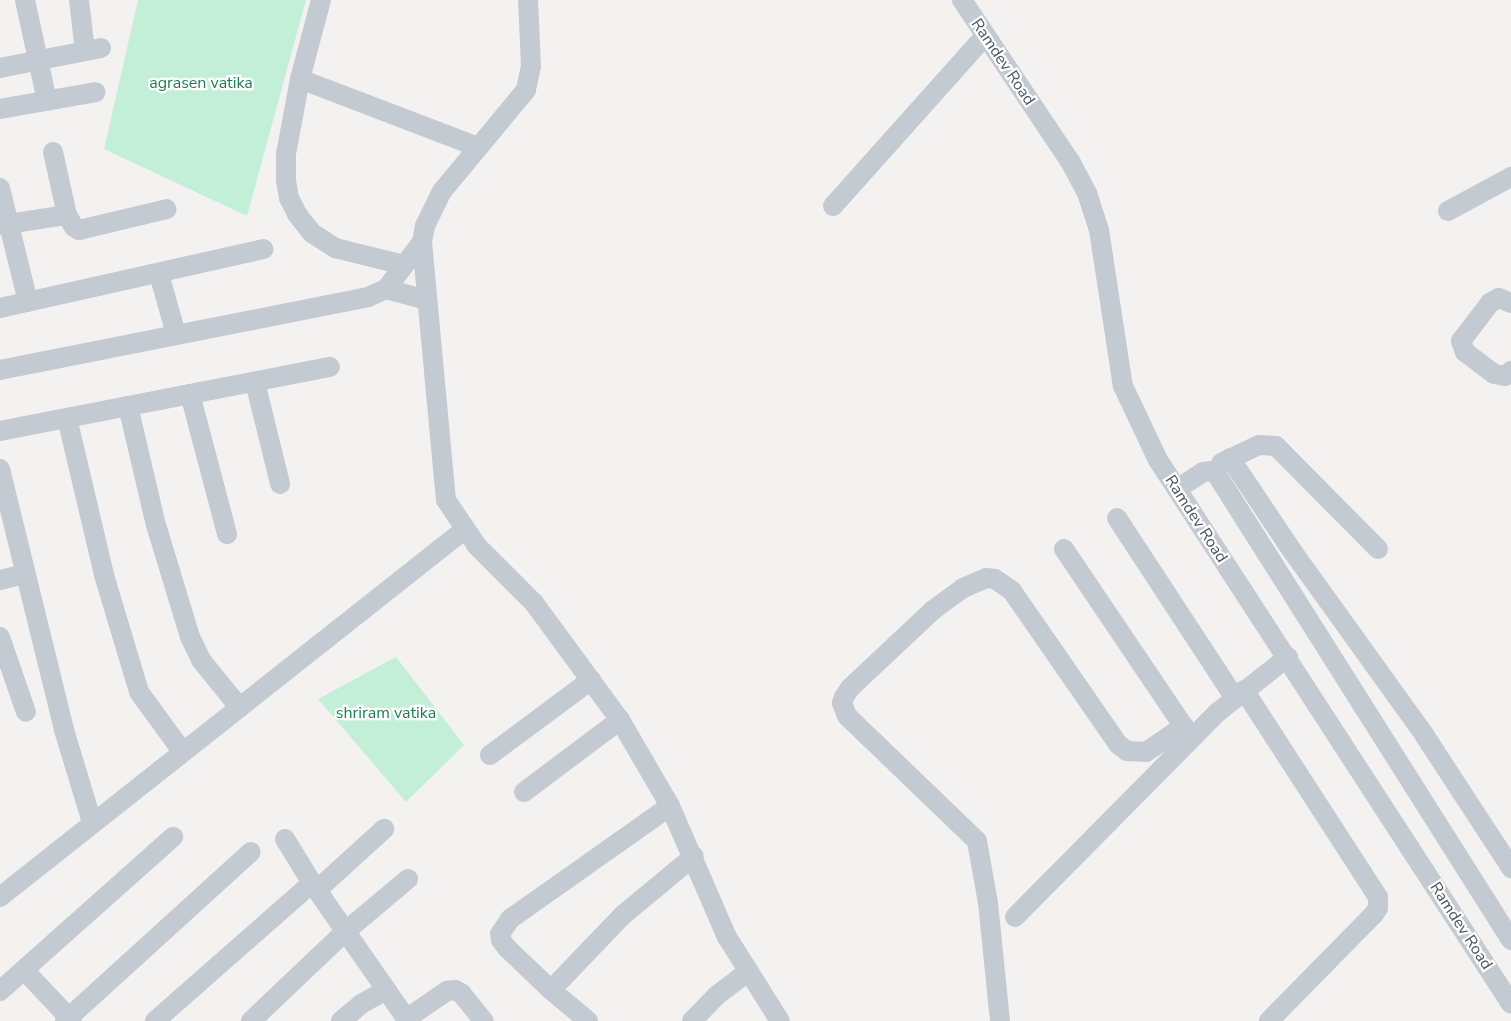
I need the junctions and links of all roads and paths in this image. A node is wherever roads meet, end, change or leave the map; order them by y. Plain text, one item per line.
1 (25, 0) edge
2 (79, 0) edge
3 (321, 0) edge
4 (528, 0) edge
5 (962, 0) edge
6 (986, 35) junction
7 (37, 60) junction
8 (0, 68) edge
9 (300, 79) junction
10 (96, 92) dead end
11 (47, 101) junction
12 (0, 109) edge
13 (478, 147) junction
14 (54, 152) dead end
15 (1511, 177) edge
16 (0, 189) edge
17 (833, 206) dead end
18 (167, 209) dead end
19 (1448, 211) dead end
20 (66, 215) junction
21 (4, 224) edge
22 (422, 242) junction
23 (263, 249) dead end
24 (404, 265) junction
25 (159, 274) junction
26 (369, 295) junction
27 (427, 300) junction
28 (28, 302) junction
29 (1511, 303) edge
30 (0, 308) edge
31 (176, 334) junction
32 (330, 367) dead end
33 (0, 370) edge
34 (1511, 371) edge
35 (255, 382) junction
36 (190, 394) junction
37 (128, 406) junction
38 (67, 418) junction
39 (0, 430) edge
40 (1230, 458) junction
41 (0, 470) edge
42 (1196, 478) junction
43 (280, 484) dead end
44 (4, 504) edge
45 (1117, 518) dead end
46 (464, 530) junction
47 (227, 534) dead end
48 (1064, 549) dead end
49 (1378, 549) dead end
50 (24, 574) junction
51 (0, 580) edge
52 (0, 637) edge
53 (1288, 657) junction
54 (591, 680) junction
55 (1239, 693) junction
56 (239, 707) junction
57 (26, 712) dead end
58 (620, 720) junction
59 (1188, 732) junction
60 (182, 751) junction
61 (490, 755) dead end
62 (524, 792) dead end
63 (670, 806) junction
64 (92, 822) junction
65 (384, 829) dead end
66 (173, 837) dead end
67 (285, 839) dead end
68 (250, 852) dead end
69 (694, 856) junction
70 (1511, 868) edge
71 (408, 879) dead end
72 (314, 887) junction
73 (0, 897) edge
74 (1015, 917) dead end
75 (346, 931) junction
76 (1492, 934) edge
77 (24, 970) junction
78 (749, 971) junction
79 (386, 990) junction
80 (551, 990) junction
81 (0, 991) edge
82 (1511, 1004) edge
83 (69, 1020) edge
84 (407, 1020) edge
85 (155, 1021) edge
86 (251, 1021) edge
87 (341, 1021) edge
88 (484, 1021) edge
89 (588, 1021) edge
90 (692, 1021) edge
91 (780, 1021) edge
92 (1000, 1021) edge
93 (1269, 1021) edge

1 - 7 street
2 - 7 street
3 - 9 street
4 - 13 street
5 - 6 street, Ramdev Road
6 - 17 street
6 - 42 street, Ramdev Road
7 - 8 street
7 - 11 street
9 - 13 street
9 - 24 street
10 - 11 street
11 - 12 street
13 - 22 street
14 - 20 street
15 - 19 street
16 - 21 street
18 - 20 street
20 - 21 street
21 - 28 street
22 - 24 street
22 - 27 street
23 - 25 street
24 - 26 street
25 - 28 street
25 - 31 street
26 - 27 street
26 - 31 street
27 - 46 street
28 - 30 street
29 - 34 street
31 - 33 street
32 - 35 street
35 - 36 street
35 - 43 street
36 - 37 street
36 - 47 street
37 - 38 street
37 - 56 street
38 - 39 street
38 - 60 street
40 - 42 street
40 - 49 street
40 - 70 street
41 - 44 street
42 - 53 street, Ramdev Road
42 - 76 street
44 - 50 street
45 - 55 street
46 - 54 street
46 - 56 street
48 - 59 street
50 - 51 street
50 - 64 street
52 - 57 street
53 - 55 street
53 - 76 street, Ramdev Road
54 - 58 street
54 - 61 street
55 - 59 street
55 - 93 street
56 - 60 street
58 - 62 street
58 - 63 street
59 - 74 street
59 - 92 street
60 - 64 street
63 - 69 street
63 - 80 street
64 - 73 street
65 - 72 street
66 - 77 street
67 - 72 street
68 - 83 street
69 - 78 street
69 - 80 street
71 - 75 street
72 - 75 street
72 - 85 street
75 - 79 street
75 - 86 street
76 - 82 street, Ramdev Road
77 - 81 street
77 - 83 street
78 - 90 street
78 - 91 street
79 - 84 street
79 - 87 street
80 - 89 street
84 - 88 street

